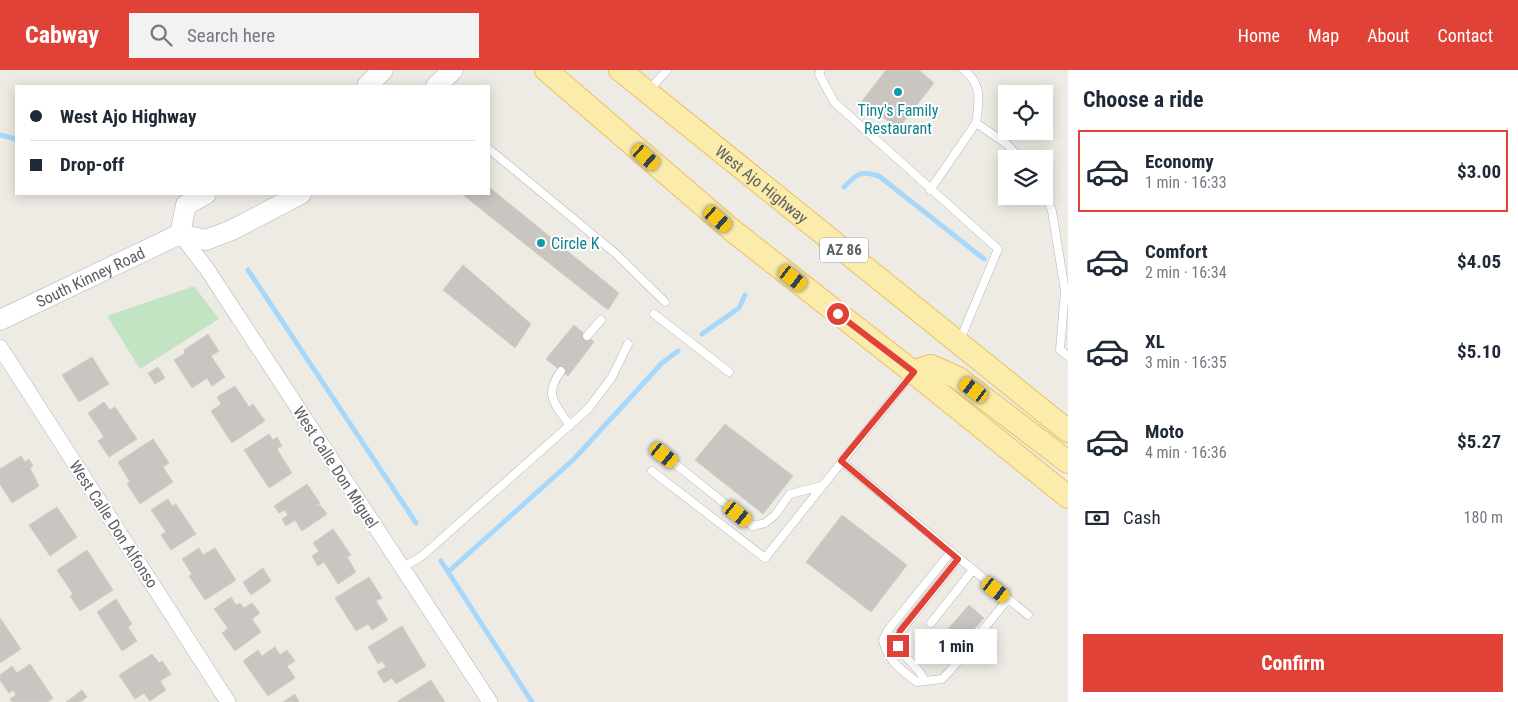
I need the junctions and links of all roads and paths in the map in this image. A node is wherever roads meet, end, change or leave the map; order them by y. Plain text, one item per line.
1 (383, 70) edge
2 (453, 70) edge
3 (546, 70) edge
4 (620, 70) edge
5 (667, 70) edge
6 (821, 70) edge
7 (964, 70) edge
8 (368, 85) edge
9 (437, 85) edge
10 (648, 92) junction
11 (976, 123) junction
12 (490, 149) edge
13 (1012, 150) edge
14 (930, 190) junction
15 (204, 195) edge
16 (299, 195) edge
17 (1049, 205) edge
18 (180, 234) junction
19 (665, 302) dead end
20 (654, 314) dead end
21 (0, 320) edge
22 (601, 320) dead end
23 (587, 336) dead end
24 (959, 343) junction
25 (628, 344) dead end
26 (0, 347) edge
27 (1068, 356) edge
28 (561, 371) dead end
29 (729, 372) dead end
30 (914, 372) junction
31 (570, 426) junction
32 (1068, 431) edge
33 (664, 455) dead end
34 (841, 461) junction
35 (1068, 462) edge
36 (652, 471) dead end
37 (822, 486) junction
38 (1068, 497) edge
39 (950, 553) junction
40 (958, 559) junction
41 (402, 568) junction
42 (972, 571) junction
43 (1008, 599) junction
44 (1028, 615) dead end
45 (931, 623) dead end
46 (924, 680) junction
47 (228, 702) edge
48 (490, 702) edge

1 - 8 main road
2 - 9 main road
3 - 30 main road
4 - 10 main road, West Ajo Highway / AZ 86
5 - 10 lane
6 - 14 lane
7 - 11 lane
10 - 24 main road, West Ajo Highway / AZ 86
11 - 13 lane
11 - 14 lane
12 - 19 lane
14 - 24 lane
15 - 18 main road
16 - 18 main road
17 - 27 lane
18 - 21 main road, South Kinney Road
18 - 41 street, West Calle Don Miguel
20 - 29 lane
22 - 23 lane
24 - 32 main road, West Ajo Highway / AZ 86
25 - 31 lane
26 - 47 street, West Calle Don Alfonso
28 - 31 lane
30 - 34 lane
30 - 35 main road
30 - 38 main road
31 - 41 lane
33 - 37 lane
34 - 37 lane
34 - 39 lane
36 - 37 lane
39 - 40 lane
39 - 46 lane
40 - 42 lane
40 - 46 lane
41 - 48 street, West Calle Don Miguel
42 - 43 lane
42 - 45 lane
43 - 44 lane
43 - 46 lane

